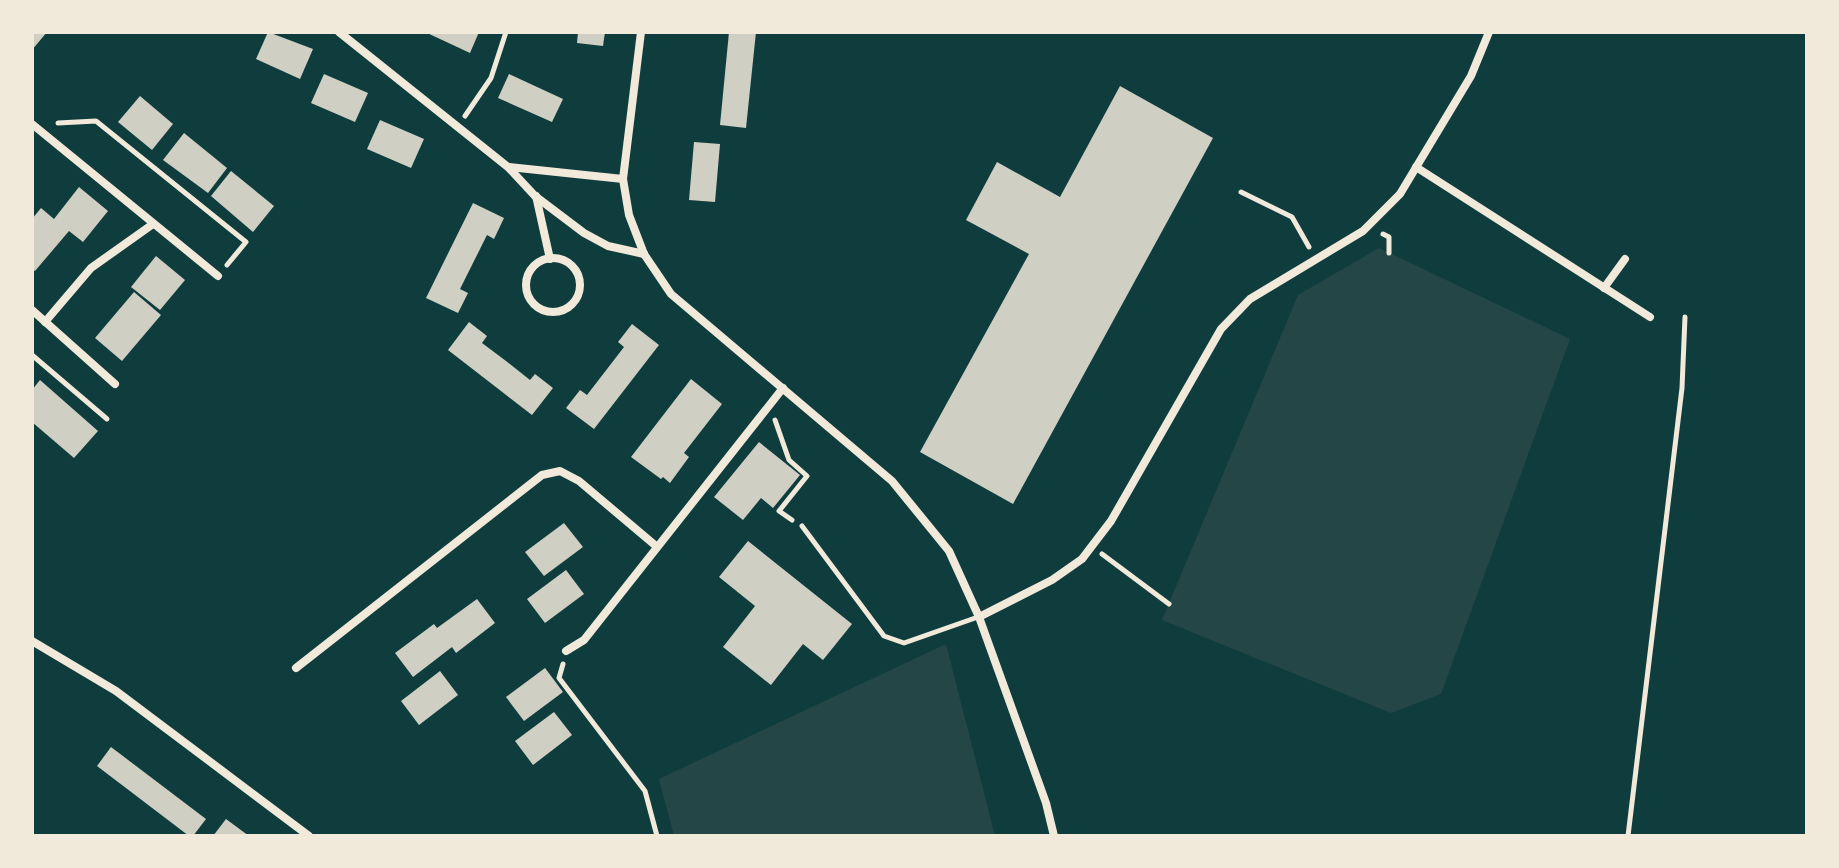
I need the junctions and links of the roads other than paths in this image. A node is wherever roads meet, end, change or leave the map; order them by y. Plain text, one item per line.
1 (339, 32) edge
2 (641, 32) edge
3 (1489, 32) edge
4 (32, 124) edge
5 (508, 167) junction
6 (1416, 167) junction
7 (623, 179) junction
8 (535, 196) junction
9 (153, 224) junction
10 (644, 254) junction
11 (550, 259) junction
12 (1625, 259) dead end
13 (218, 276) road end
14 (1604, 288) junction
15 (32, 310) edge
16 (1650, 317) dead end
17 (1685, 317) dead end
18 (45, 322) junction
19 (115, 384) dead end
20 (783, 388) junction
21 (802, 526) road end
22 (656, 546) junction
23 (979, 617) junction
24 (32, 641) edge
25 (566, 651) road end
26 (296, 668) dead end
27 (309, 836) edge
28 (1054, 836) edge
29 (1628, 836) edge

1 - 5 street
2 - 7 street
3 - 6 street
4 - 9 street
5 - 7 street
5 - 8 street
6 - 14 street
6 - 23 street
7 - 10 street
8 - 10 street
8 - 11 street
9 - 13 street
9 - 18 street
10 - 20 street
11 - 11 street
12 - 14 street
14 - 16 street
15 - 18 street
17 - 29 lane
18 - 19 street
20 - 22 street
20 - 23 street
21 - 23 lane
22 - 25 street
22 - 26 street
23 - 28 street
24 - 27 street

